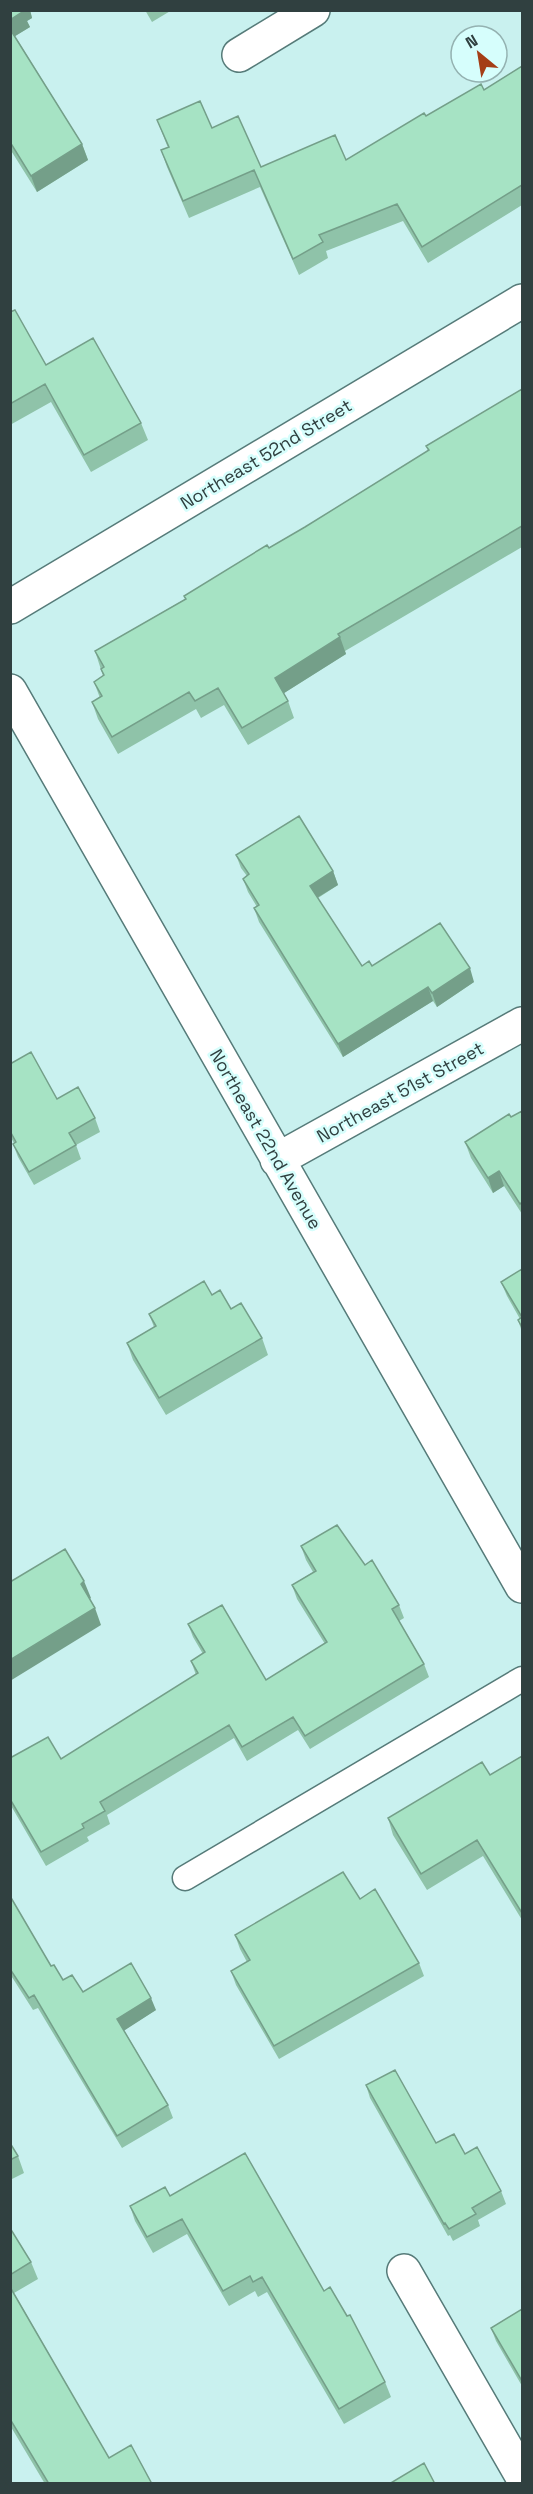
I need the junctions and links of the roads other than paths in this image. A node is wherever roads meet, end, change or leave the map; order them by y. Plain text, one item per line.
1 (313, 10) edge
2 (238, 55) dead end
3 (522, 301) edge
4 (10, 607) edge
5 (10, 692) edge
6 (522, 1024) edge
7 (277, 1160) junction
8 (522, 1586) edge
9 (522, 1679) edge
10 (185, 1878) dead end
11 (404, 2271) dead end
12 (522, 2476) edge

1 - 2 street
3 - 4 street, Northeast 52nd Street
5 - 7 street, Northeast 22nd Avenue
6 - 7 street, Northeast 51st Street
7 - 8 street, Northeast 22nd Avenue
9 - 10 lane
11 - 12 street

